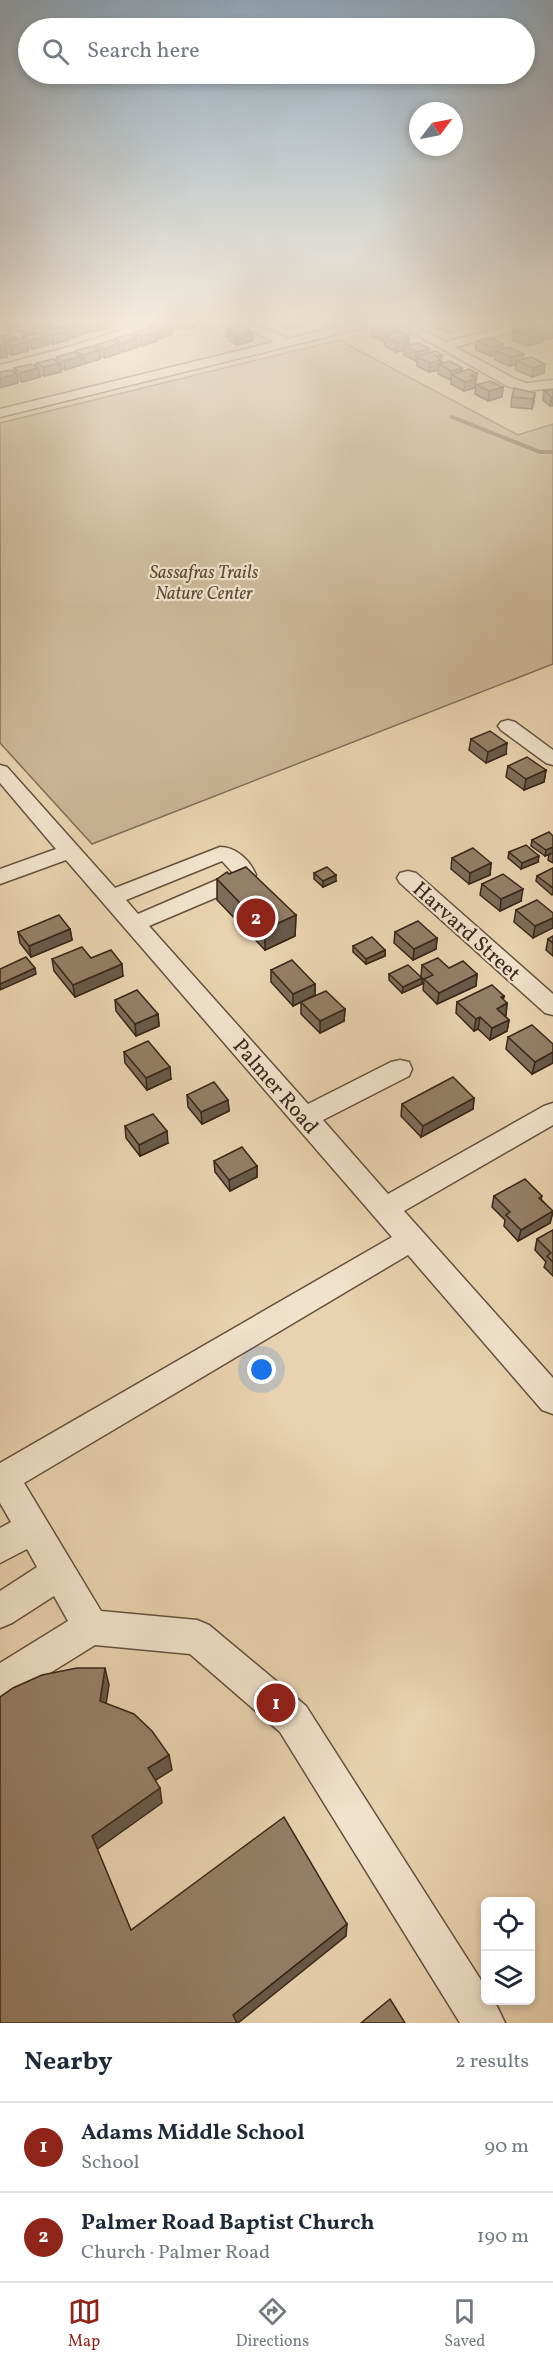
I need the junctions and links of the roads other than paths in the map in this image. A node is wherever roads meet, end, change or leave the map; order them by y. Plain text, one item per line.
1 (508, 726) dead end
2 (553, 759) edge
3 (0, 771) edge
4 (70, 851) junction
5 (0, 877) edge
6 (408, 878) dead end
7 (111, 898) junction
8 (134, 924) junction
9 (553, 1007) edge
10 (400, 1069) dead end
11 (553, 1113) edge
12 (304, 1118) junction
13 (386, 1209) junction
14 (412, 1239) junction
15 (553, 1400) edge
16 (2, 1479) edge
17 (32, 1527) junction
18 (0, 1547) edge
19 (60, 1573) junction
20 (0, 1611) edge
21 (91, 1627) junction
22 (0, 1683) edge
23 (484, 2023) edge

1 - 2 street
3 - 4 street, Palmer Road
4 - 5 street
4 - 7 street, Palmer Road
6 - 9 street, Harvard Street
7 - 8 street, Palmer Road
7 - 8 street
8 - 12 street, Palmer Road
10 - 12 street
11 - 13 street
12 - 13 street, Palmer Road
13 - 14 street, Palmer Road
14 - 15 street, Palmer Road
14 - 16 street
16 - 17 street
17 - 18 street
17 - 19 street
19 - 20 street
19 - 21 street
21 - 22 street
21 - 23 street

